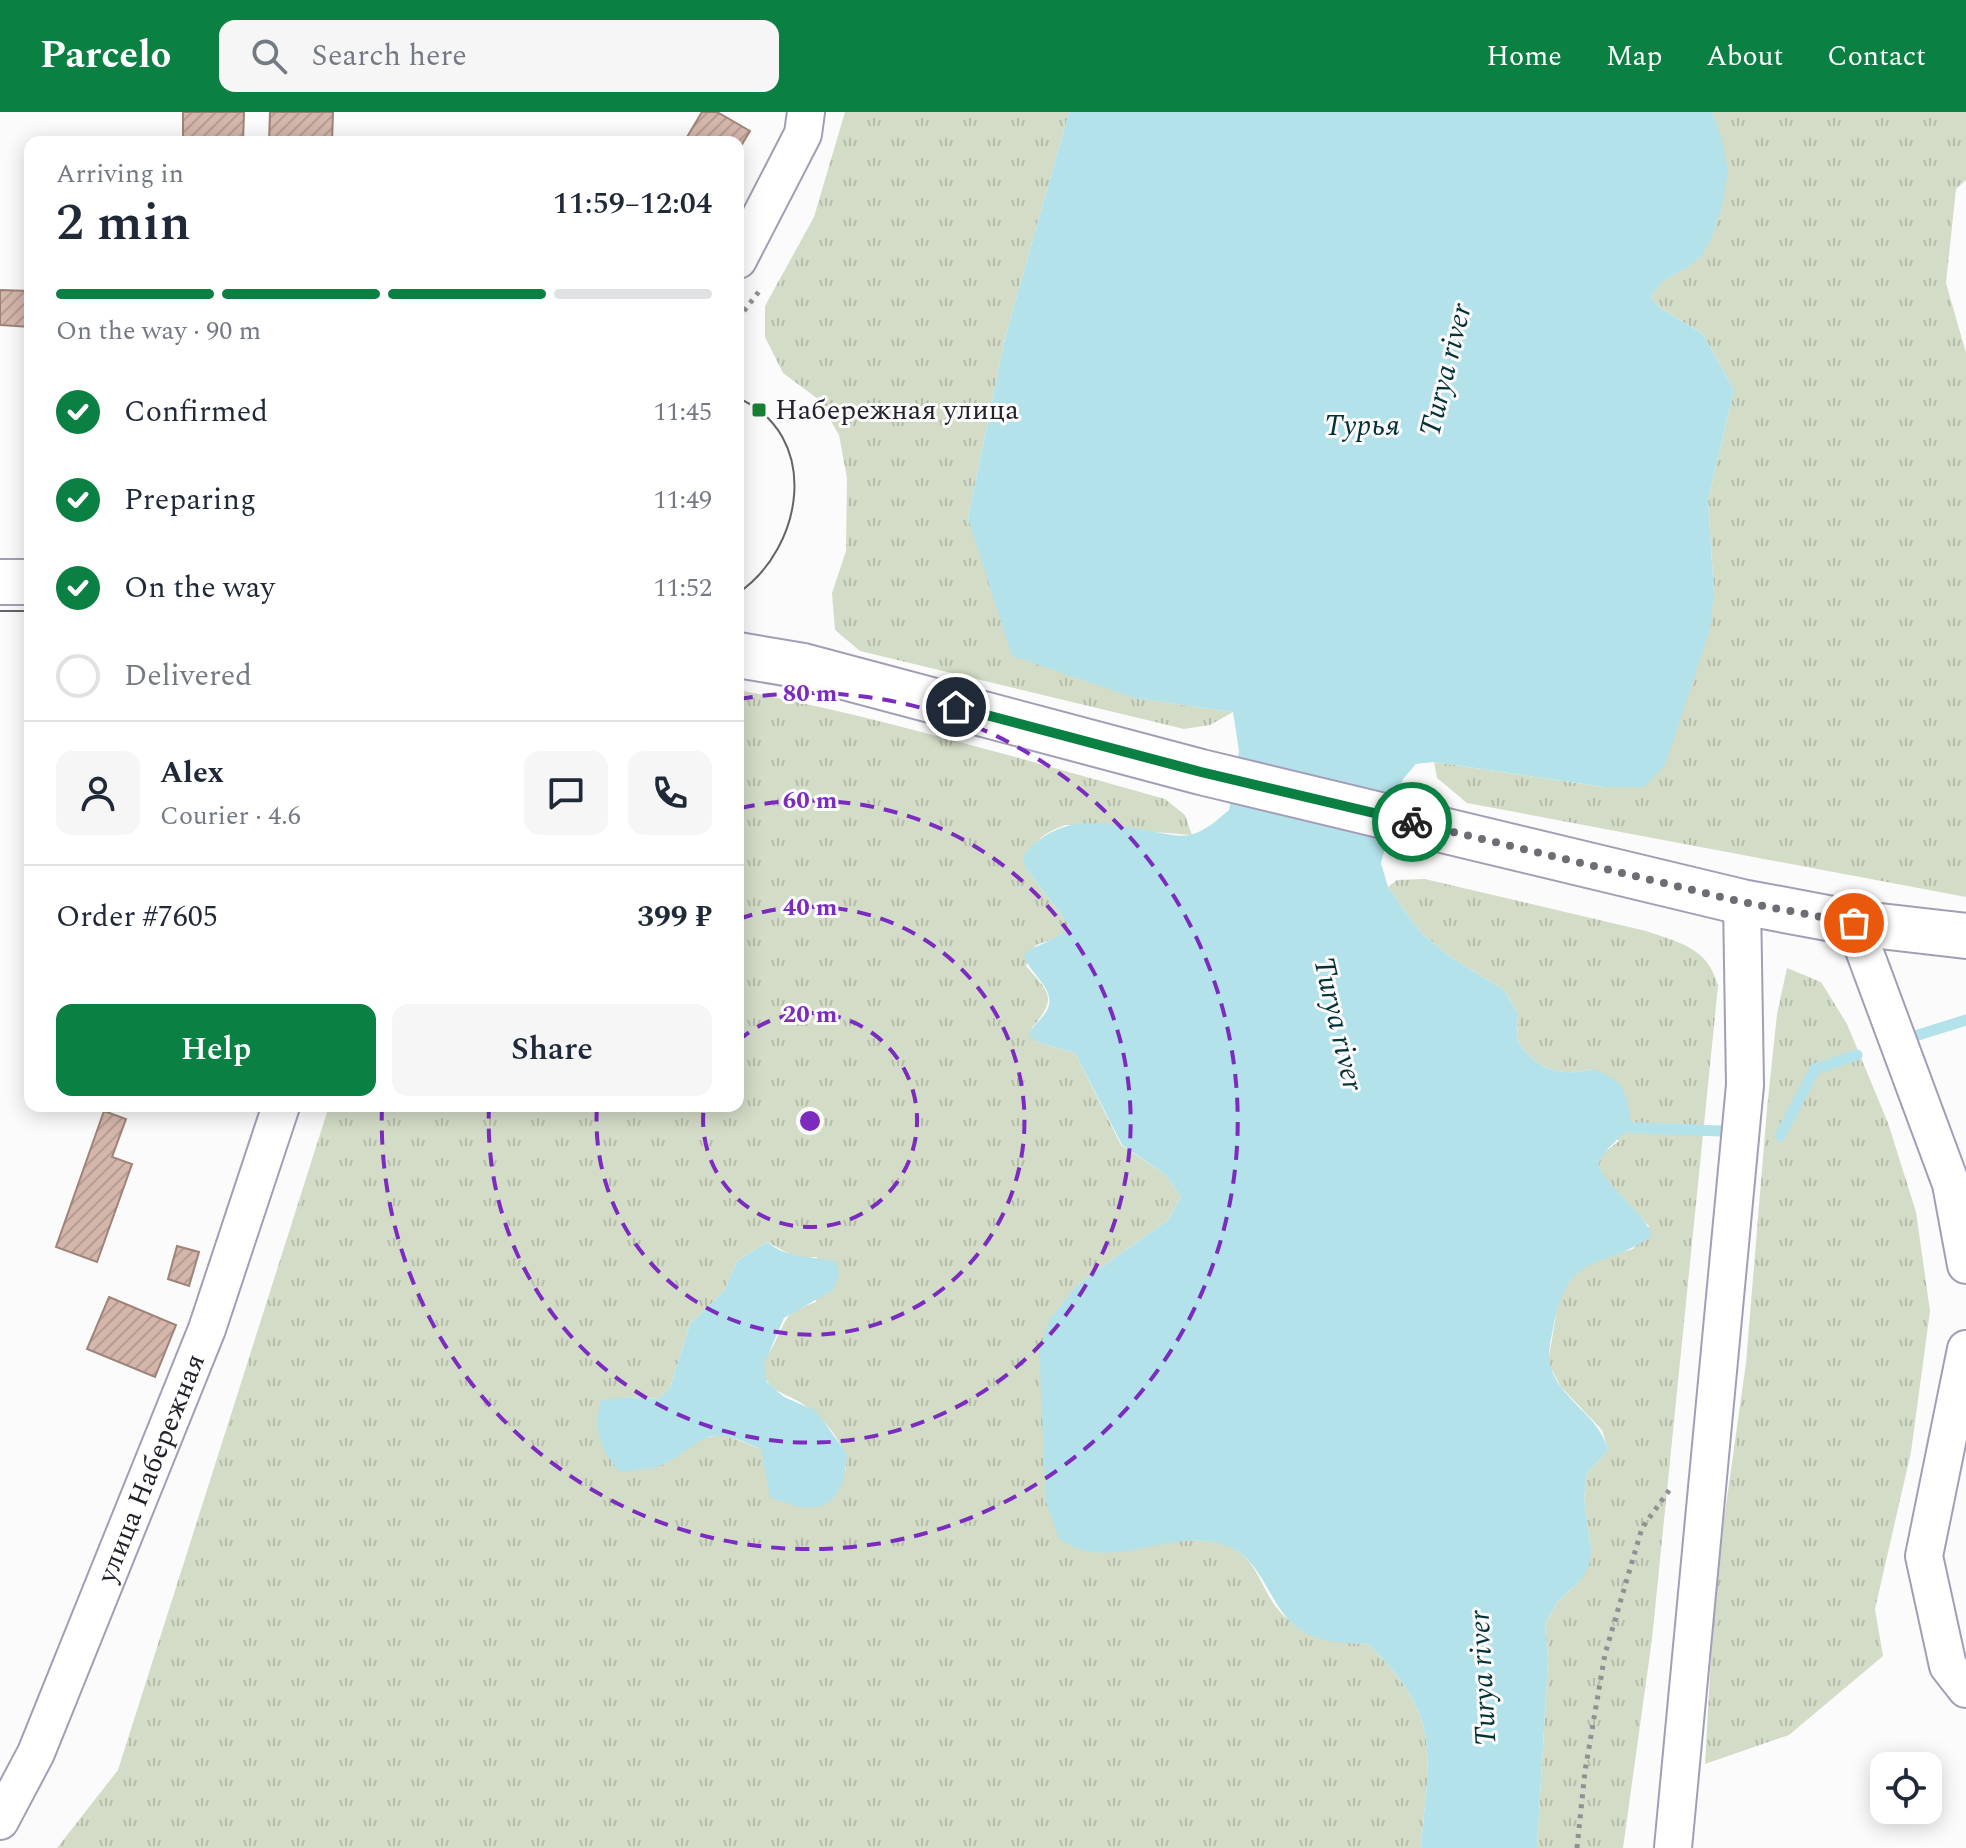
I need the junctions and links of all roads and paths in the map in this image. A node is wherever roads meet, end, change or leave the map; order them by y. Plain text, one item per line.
1 (806, 112) edge
2 (744, 248) edge
3 (0, 582) edge
4 (24, 582) edge
5 (744, 656) edge
6 (1742, 902) junction
7 (1854, 923) junction
8 (1966, 936) edge
9 (279, 1112) edge
10 (1959, 1186) edge
11 (1966, 1265) edge
12 (1966, 1349) edge
13 (1707, 1465) junction
14 (1966, 1689) edge
15 (0, 1821) edge
16 (1577, 1848) edge
17 (1673, 1848) edge

1 - 2 street
3 - 4 street
5 - 6 street
6 - 7 street
6 - 13 street
7 - 8 street
7 - 10 street
9 - 15 street, улица Набережная
10 - 11 street
12 - 14 street
13 - 16 path
13 - 17 street

